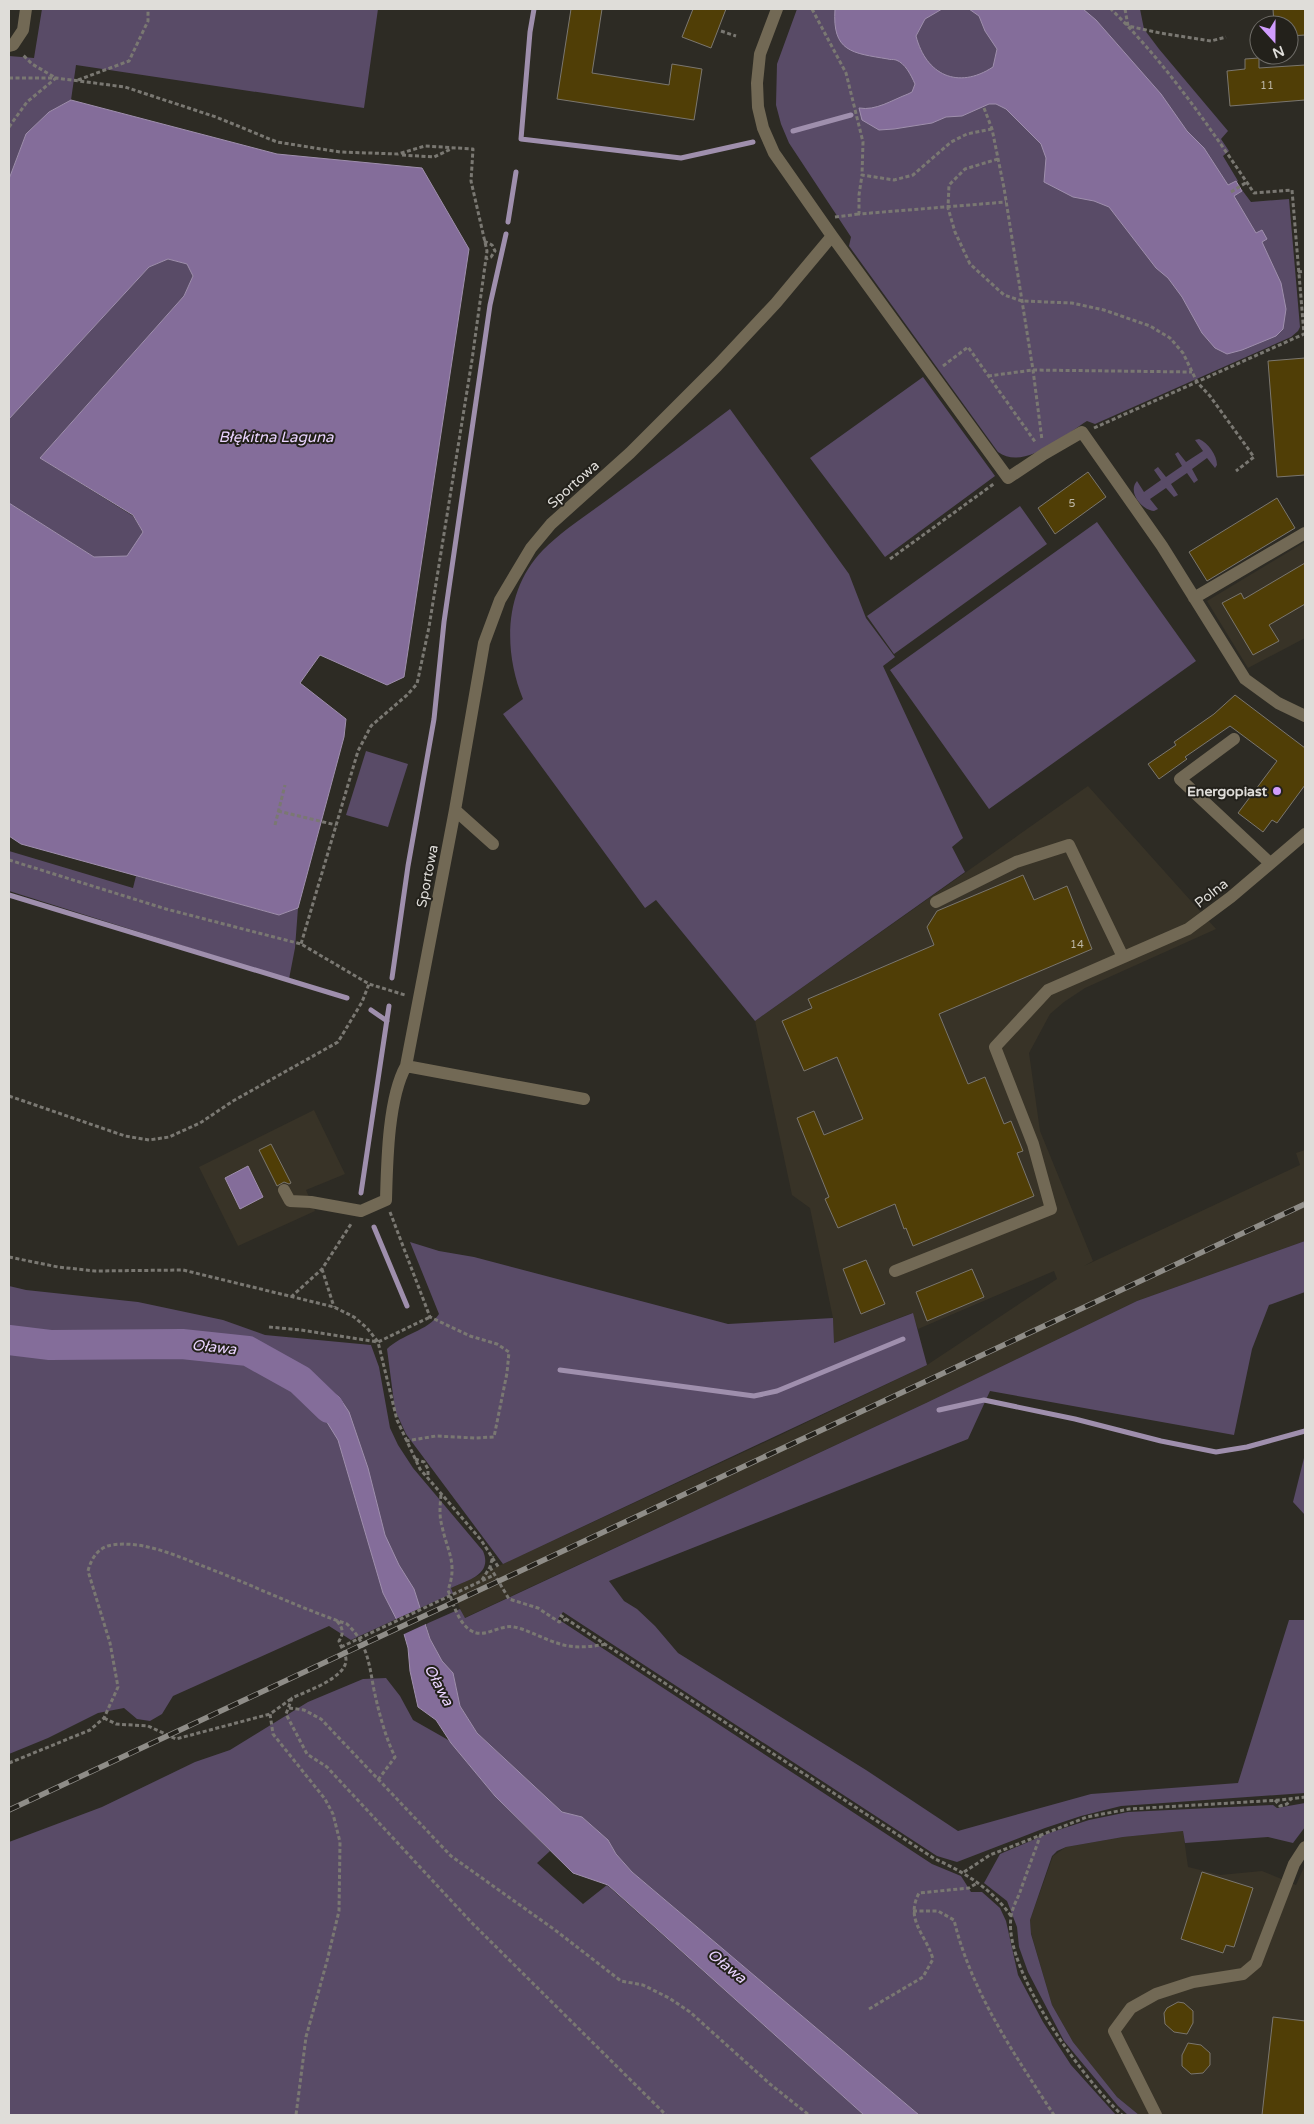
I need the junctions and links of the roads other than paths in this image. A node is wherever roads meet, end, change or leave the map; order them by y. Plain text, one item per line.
1 (26, 9) edge
2 (777, 9) edge
3 (11, 45) edge
4 (832, 236) junction
5 (1305, 533) edge
6 (1194, 598) junction
7 (1305, 716) edge
8 (1234, 739) dead end
9 (455, 810) junction
10 (1305, 834) edge
11 (493, 844) dead end
12 (1270, 863) junction
13 (936, 902) dead end
14 (1123, 957) junction
15 (406, 1066) junction
16 (584, 1100) dead end
17 (284, 1190) dead end
18 (895, 1271) dead end
19 (1305, 1848) edge
20 (1156, 2115) edge

1 - 3 street
2 - 4 street
4 - 6 street
4 - 9 street, Sportowa
5 - 6 street
6 - 7 street
8 - 12 street
9 - 11 street
9 - 15 street, Sportowa
10 - 12 street, Polna
12 - 14 street, Polna
13 - 14 street
14 - 18 street, Polna
15 - 16 street
15 - 17 street, Sportowa
19 - 20 street

